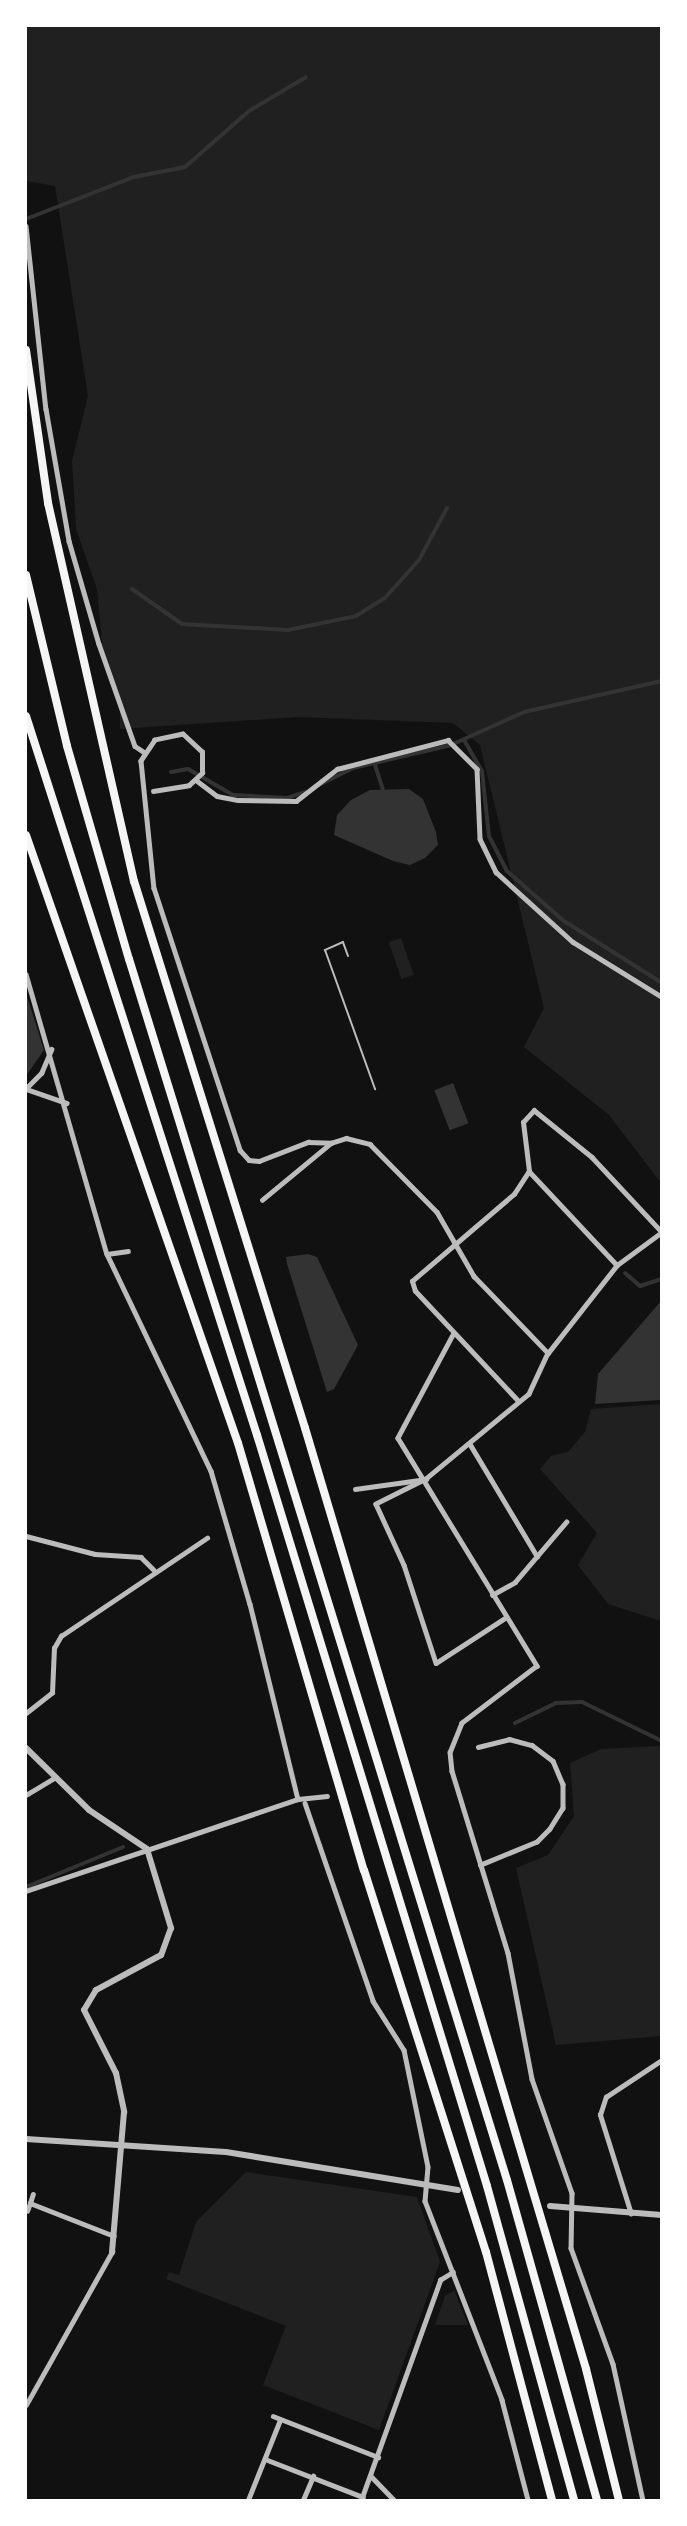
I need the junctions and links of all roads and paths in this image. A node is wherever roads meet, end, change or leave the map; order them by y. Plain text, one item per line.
1 (26, 226) edge
2 (26, 350) edge
3 (26, 575) edge
4 (26, 716) edge
5 (144, 752) junction
6 (197, 780) junction
7 (153, 791) dead end
8 (26, 835) edge
9 (348, 956) dead end
10 (26, 974) edge
11 (662, 997) edge
12 (52, 1049) junction
13 (26, 1089) edge
14 (375, 1089) dead end
15 (67, 1103) junction
16 (331, 1143) junction
17 (529, 1172) junction
18 (262, 1200) dead end
19 (662, 1232) edge
20 (455, 1244) junction
21 (128, 1251) dead end
22 (108, 1254) junction
23 (617, 1265) junction
24 (454, 1333) junction
25 (548, 1353) junction
26 (517, 1400) junction
27 (471, 1444) junction
28 (426, 1479) junction
29 (355, 1489) dead end
30 (566, 1522) dead end
31 (26, 1536) edge
32 (207, 1538) dead end
33 (537, 1556) junction
34 (154, 1569) junction
35 (492, 1595) junction
36 (505, 1618) junction
37 (26, 1713) edge
38 (478, 1747) dead end
39 (26, 1748) edge
40 (54, 1778) junction
41 (26, 1795) edge
42 (327, 1796) dead end
43 (297, 1800) junction
44 (305, 1803) junction
45 (147, 1849) junction
46 (481, 1865) junction
47 (26, 1891) edge
48 (662, 2060) edge
49 (26, 2139) edge
50 (122, 2144) junction
51 (428, 2185) junction
52 (458, 2190) dead end
53 (33, 2194) dead end
54 (30, 2203) junction
55 (550, 2205) dead end
56 (572, 2209) junction
57 (27, 2211) dead end
58 (632, 2215) junction
59 (662, 2215) edge
60 (114, 2236) junction
61 (112, 2252) joint
62 (453, 2272) junction
63 (26, 2405) edge
64 (273, 2416) dead end
65 (280, 2420) junction
66 (378, 2457) junction
67 (266, 2459) junction
68 (313, 2476) junction
69 (371, 2476) junction
70 (362, 2499) edge
71 (248, 2500) edge
72 (303, 2500) edge
73 (394, 2500) edge
74 (528, 2500) edge
75 (552, 2500) edge
76 (574, 2500) edge
77 (597, 2500) edge
78 (619, 2500) edge
79 (643, 2500) edge

1 - 5 street
2 - 78 highway
3 - 77 highway
4 - 76 highway
5 - 6 street
5 - 16 street
6 - 7 street
6 - 11 street
8 - 75 highway
9 - 14 lane
10 - 12 street
12 - 13 street
12 - 15 street
13 - 15 street
15 - 22 street
16 - 18 street
16 - 20 street
17 - 19 street
17 - 20 street
17 - 23 street
19 - 23 street
20 - 24 street
20 - 25 street
21 - 22 street
22 - 43 street
23 - 25 street
24 - 26 street
24 - 28 street
25 - 26 street
26 - 27 street
27 - 28 street
27 - 33 street
28 - 29 street
28 - 35 street
28 - 36 street
30 - 33 street
31 - 34 street
32 - 34 street
33 - 35 street
34 - 37 street
35 - 36 street
36 - 46 street
38 - 46 street
39 - 40 street
40 - 41 street
40 - 45 street
42 - 44 street
43 - 44 street
43 - 45 street
44 - 51 street
45 - 47 street
45 - 50 street
46 - 56 street
48 - 58 street
49 - 50 street
50 - 51 street
50 - 60 street
51 - 52 street
51 - 62 street
53 - 54 street
54 - 57 street
54 - 60 street
55 - 56 street
56 - 58 street
56 - 79 street
58 - 59 street
60 - 61 street
61 - 63 street
62 - 66 street
62 - 74 street
64 - 65 street
65 - 66 street
65 - 67 street
66 - 69 street
67 - 68 street
67 - 71 street
68 - 70 street
68 - 72 street
69 - 70 street
69 - 73 street

